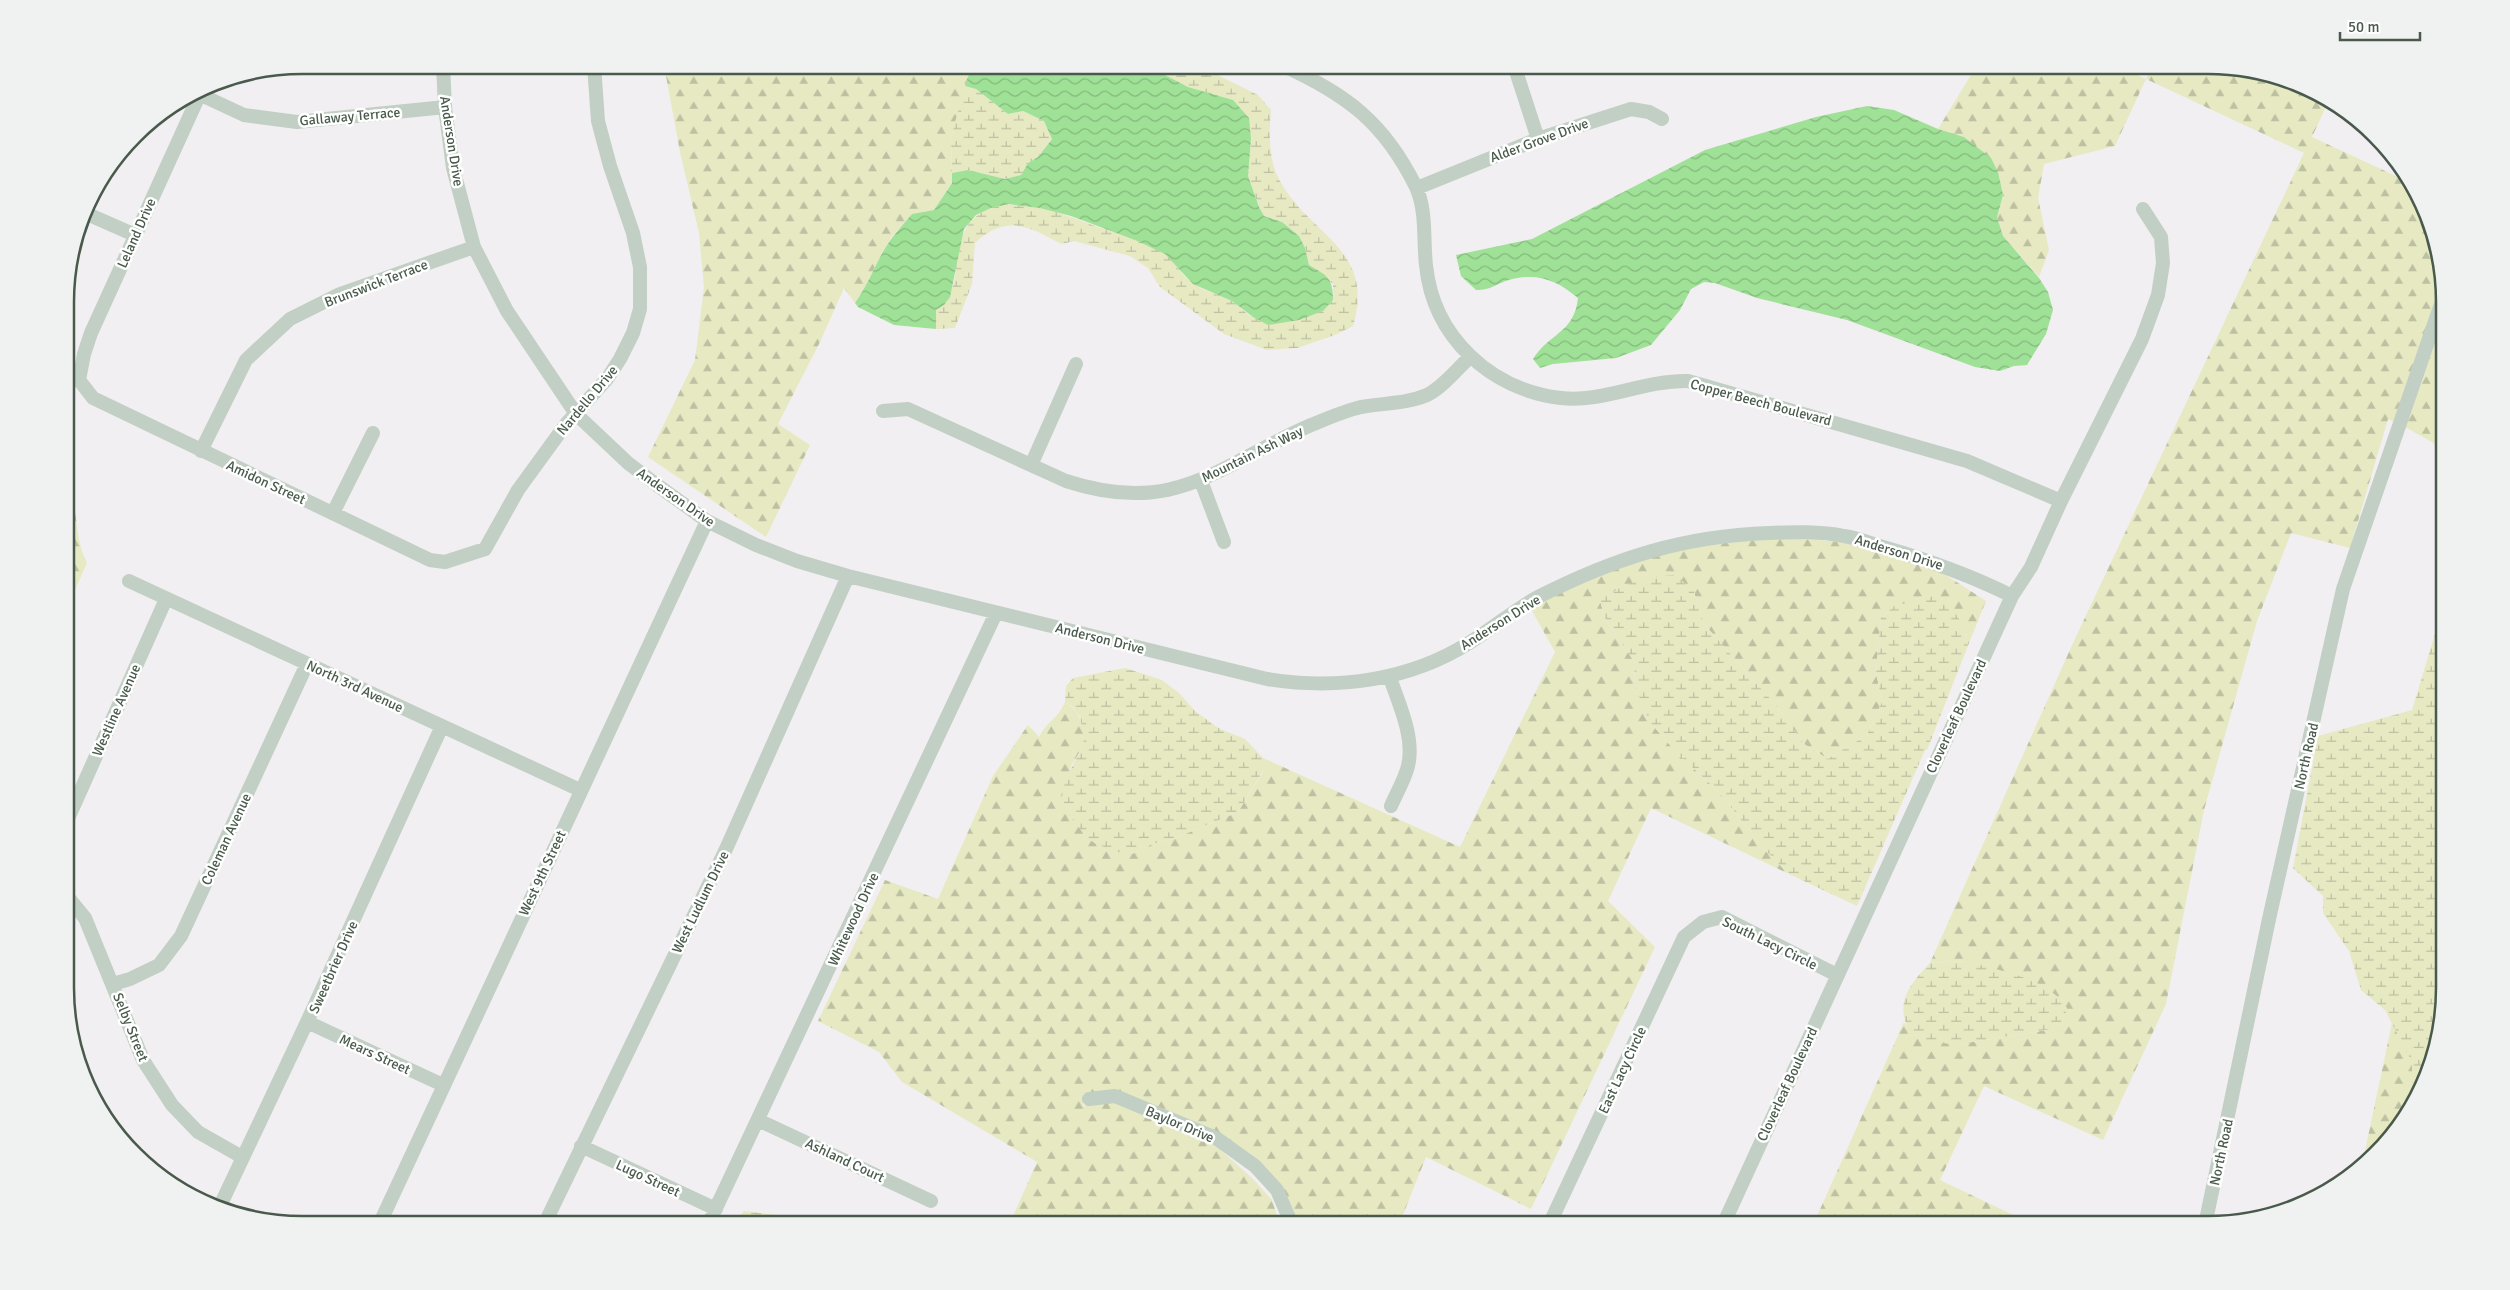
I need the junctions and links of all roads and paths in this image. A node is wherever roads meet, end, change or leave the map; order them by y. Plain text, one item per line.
1 (443, 74) edge
2 (595, 74) edge
3 (1314, 74) edge
4 (1517, 74) edge
5 (206, 95) edge
6 (197, 99) edge
7 (445, 107) junction
8 (1662, 120) dead end
9 (1538, 139) junction
10 (1416, 188) junction
11 (2143, 209) dead end
12 (91, 216) edge
13 (135, 235) junction
14 (474, 247) junction
15 (2436, 318) edge
16 (1470, 357) junction
17 (1076, 364) dead end
18 (79, 380) joint
19 (883, 411) dead end
20 (576, 414) junction
21 (373, 432) dead end
22 (201, 451) junction
23 (1032, 463) junction
24 (1200, 481) junction
25 (2061, 501) junction
26 (333, 513) junction
27 (707, 521) junction
28 (1224, 542) dead end
29 (462, 558) joint
30 (848, 576) junction
31 (129, 581) dead end
32 (2012, 596) junction
33 (166, 599) junction
34 (996, 613) junction
35 (307, 664) junction
36 (1390, 678) junction
37 (442, 726) junction
38 (580, 790) junction
39 (74, 805) edge
40 (1391, 806) dead end
41 (74, 905) edge
42 (1703, 922) joint
43 (1837, 975) junction
44 (113, 984) junction
45 (307, 1022) junction
46 (443, 1085) junction
47 (1088, 1099) dead end
48 (758, 1120) junction
49 (581, 1146) junction
50 (242, 1157) junction
51 (931, 1201) dead end
52 (222, 1202) edge
53 (716, 1209) junction
54 (383, 1216) edge
55 (548, 1216) edge
56 (712, 1216) edge
57 (1288, 1216) edge
58 (1553, 1216) edge
59 (1727, 1216) edge
60 (2207, 1216) edge

1 - 7 street, Anderson Drive
2 - 20 street, Nardello Drive
3 - 10 street, Copper Beech Boulevard
4 - 9 street
5 - 7 street, Gallaway Terrace
6 - 13 street, Leland Drive
7 - 14 street, Anderson Drive
8 - 9 street, Alder Grove Drive
9 - 10 street, Alder Grove Drive
10 - 16 street, Copper Beech Boulevard
11 - 25 street, Cloverleaf Boulevard
12 - 13 street
13 - 18 street, Leland Drive
14 - 20 street, Anderson Drive
14 - 22 street, Brunswick Terrace
15 - 60 street, North Road
16 - 24 street, Mountain Ash Way
16 - 25 street, Copper Beech Boulevard
17 - 23 street
18 - 22 street, Amidon Street
19 - 23 street, Mountain Ash Way
20 - 27 street, Anderson Drive
20 - 29 street, Nardello Drive
21 - 26 street
22 - 26 street, Amidon Street
23 - 24 street, Mountain Ash Way
24 - 28 street
25 - 32 street, Cloverleaf Boulevard
26 - 29 street, Amidon Street
27 - 30 street, Anderson Drive
27 - 38 street, West 9th Street
30 - 34 street, Anderson Drive
30 - 49 street, West Ludlum Drive
31 - 33 street, North 3rd Avenue
32 - 36 street, Anderson Drive
32 - 43 street, Cloverleaf Boulevard
33 - 35 street, North 3rd Avenue
33 - 39 street, Westline Avenue
34 - 36 street, Anderson Drive
34 - 48 street, Whitewood Drive
35 - 37 street, North 3rd Avenue
35 - 44 street, Coleman Avenue
36 - 40 street
37 - 38 street, North 3rd Avenue
37 - 45 street, Sweetbrier Drive
38 - 46 street, West 9th Street
41 - 44 street, Selby Street
42 - 43 street, South Lacy Circle
42 - 58 street, East Lacy Circle
43 - 59 street, Cloverleaf Boulevard
44 - 50 street, Selby Street
45 - 46 street, Mears Street
45 - 50 street, Sweetbrier Drive
46 - 54 street, West 9th Street
47 - 57 street, Baylor Drive
48 - 51 street, Ashland Court
48 - 53 street, Whitewood Drive
49 - 53 street, Lugo Street
49 - 55 street, West Ludlum Drive
50 - 52 street, Sweetbrier Drive
53 - 56 street, Whitewood Drive

